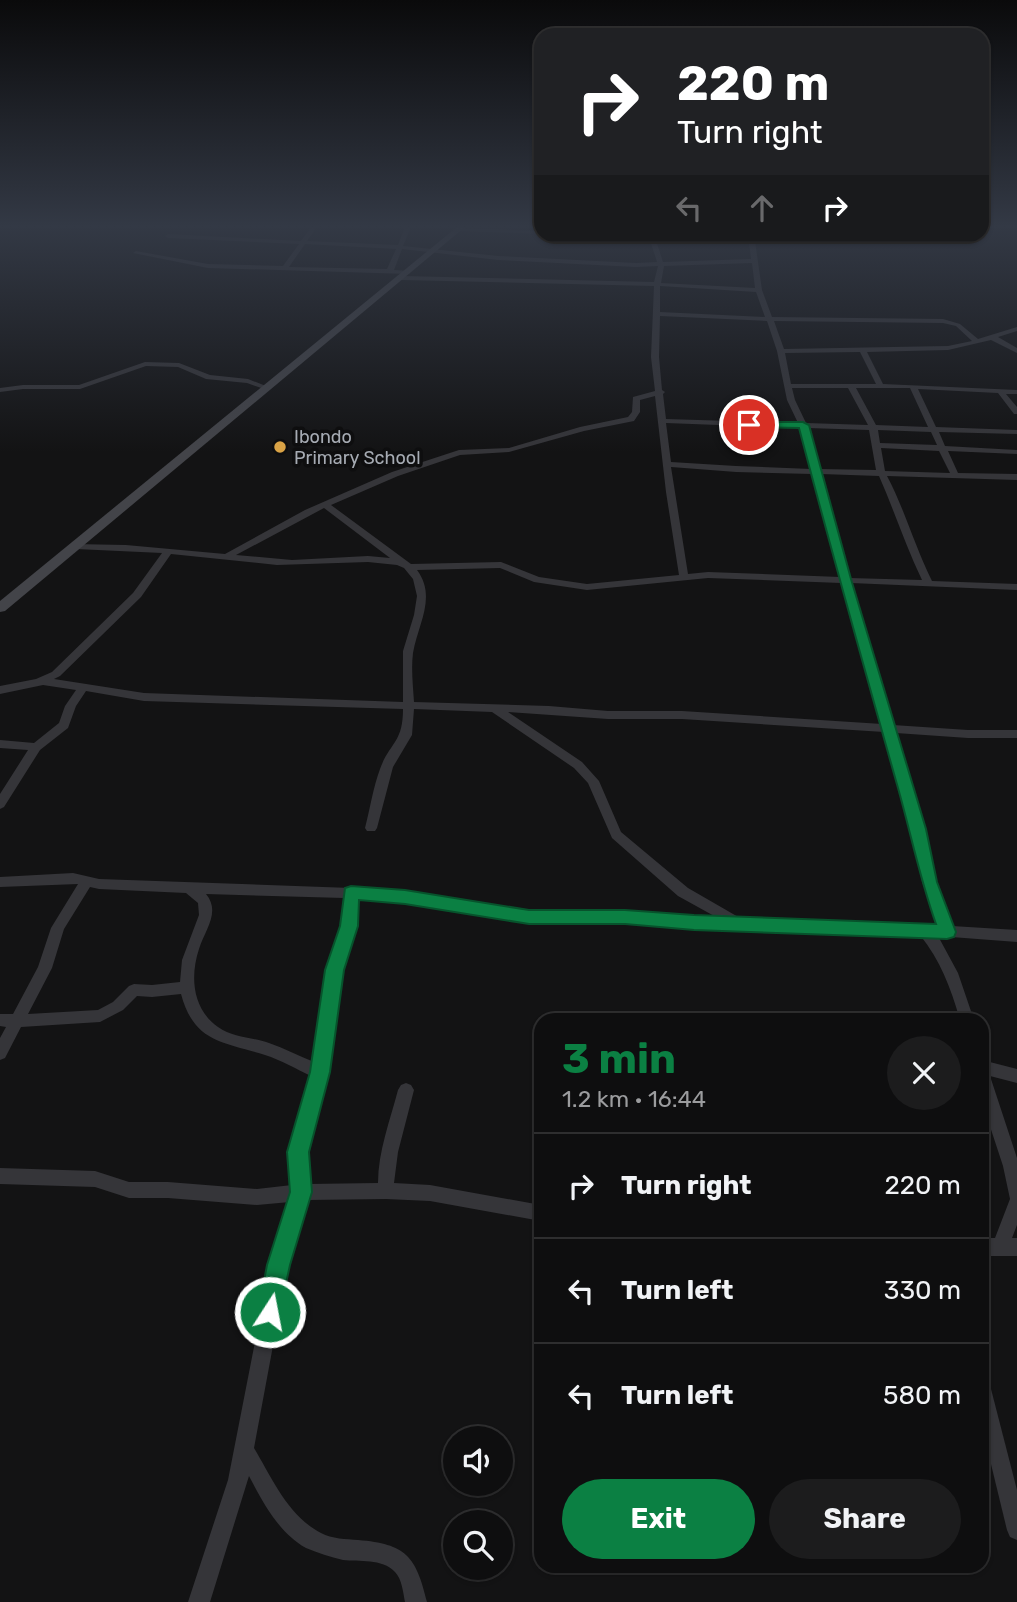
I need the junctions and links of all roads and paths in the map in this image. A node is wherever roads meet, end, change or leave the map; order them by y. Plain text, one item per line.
1 (373, 302) edge
2 (658, 302) edge
3 (764, 302) edge
4 (658, 314) junction
5 (771, 319) junction
6 (1017, 329) edge
7 (1004, 333) junction
8 (992, 337) junction
9 (978, 342) junction
10 (1015, 349) edge
11 (863, 350) junction
12 (781, 351) junction
13 (788, 386) junction
14 (913, 386) junction
15 (851, 387) junction
16 (881, 387) junction
17 (267, 388) junction
18 (0, 390) edge
19 (1000, 391) junction
20 (1017, 391) edge
21 (661, 392) junction
22 (1017, 412) edge
23 (663, 421) junction
24 (803, 425) junction
25 (873, 427) junction
26 (931, 428) junction
27 (1017, 432) edge
28 (877, 445) junction
29 (941, 448) junction
30 (1017, 452) edge
31 (669, 464) junction
32 (816, 470) junction
33 (882, 474) junction
34 (955, 475) junction
35 (1017, 477) edge
36 (325, 505) junction
37 (76, 546) junction
38 (169, 551) junction
39 (229, 555) junction
40 (405, 565) junction
41 (684, 577) junction
42 (845, 579) junction
43 (929, 583) junction
44 (1017, 587) edge
45 (0, 608) edge
46 (44, 681) junction
47 (83, 688) junction
48 (0, 690) edge
49 (406, 706) junction
50 (496, 709) junction
51 (889, 730) junction
52 (1017, 734) edge
53 (0, 744) edge
54 (36, 747) junction
55 (0, 804) edge
56 (371, 828) dead end
57 (87, 880) junction
58 (0, 882) edge
59 (190, 888) junction
60 (351, 893) junction
61 (738, 923) junction
62 (925, 932) junction
63 (947, 932) junction
64 (1017, 936) edge
65 (188, 987) junction
66 (965, 1013) edge
67 (8, 1021) edge
68 (0, 1054) edge
69 (989, 1069) edge
70 (320, 1072) junction
71 (1017, 1076) edge
72 (406, 1090) dead end
73 (989, 1103) edge
74 (0, 1176) edge
75 (386, 1191) junction
76 (301, 1192) junction
77 (1017, 1200) edge
78 (534, 1212) edge
79 (999, 1247) edge
80 (989, 1417) edge
81 (244, 1450) junction
82 (1017, 1530) edge
83 (199, 1602) edge
84 (416, 1602) edge

1 - 17 main road
2 - 4 street
3 - 5 street
4 - 5 street
4 - 21 street
5 - 9 street
5 - 12 street
6 - 7 street
7 - 8 street
7 - 10 street
8 - 9 street
8 - 10 street
9 - 11 street
11 - 12 street
11 - 16 street
12 - 13 street
13 - 15 street
13 - 24 street
14 - 16 street
14 - 19 street
14 - 26 street
15 - 16 street
15 - 25 street
17 - 18 street
17 - 37 main road
19 - 20 street
19 - 22 street
21 - 23 street
21 - 36 street
23 - 24 street
23 - 31 street
24 - 25 street
24 - 32 street
25 - 26 street
25 - 28 street
26 - 27 street
26 - 29 street
28 - 29 street
28 - 33 street
29 - 30 street
29 - 34 street
31 - 32 street
31 - 41 street
32 - 33 street
32 - 42 street
33 - 34 street
33 - 43 street
34 - 35 street
36 - 39 street
36 - 40 street
37 - 38 street
37 - 45 main road
38 - 39 street
38 - 46 street
39 - 40 street
40 - 41 street
40 - 49 street
41 - 42 street
42 - 43 street
42 - 51 street
43 - 44 street
46 - 47 street
46 - 48 street
47 - 49 street
47 - 54 street
49 - 50 street
49 - 56 street
50 - 51 street
50 - 61 street
51 - 52 street
51 - 63 street
53 - 54 street
54 - 55 street
57 - 58 street
57 - 59 street
57 - 67 street
59 - 60 street
59 - 65 street
60 - 61 street
60 - 70 street
61 - 62 street
62 - 63 street
62 - 66 street
63 - 64 street
65 - 67 street
65 - 70 street
67 - 68 street
69 - 71 street
70 - 76 street
72 - 75 street
73 - 77 street
74 - 76 street
75 - 76 street
75 - 78 street
76 - 81 street
77 - 79 street
80 - 82 street
81 - 83 street
81 - 84 street

